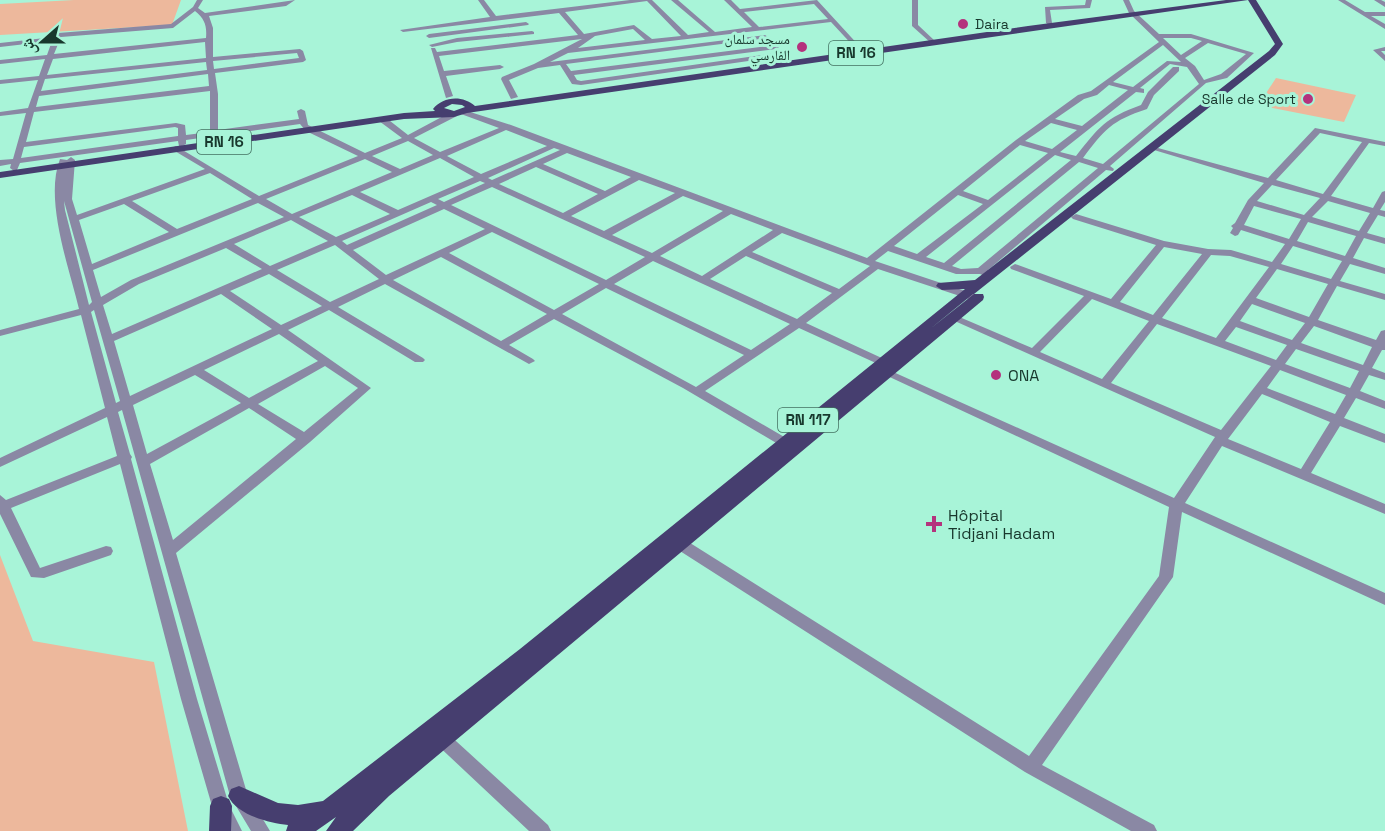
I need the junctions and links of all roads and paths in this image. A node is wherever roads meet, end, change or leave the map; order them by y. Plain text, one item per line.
1 (200, 0) edge
2 (292, 0) edge
3 (481, 0) edge
4 (647, 0) edge
5 (674, 0) edge
6 (727, 0) edge
7 (915, 0) edge
8 (1089, 0) edge
9 (1126, 0) edge
10 (1219, 0) edge
11 (1244, 0) edge
12 (1252, 0) edge
13 (1257, 0) edge
14 (1341, 0) edge
15 (1377, 0) edge
16 (765, 1) edge
17 (815, 1) edge
18 (778, 3) edge
19 (734, 5) junction
20 (1385, 5) edge
21 (195, 8) junction
22 (822, 9) junction
23 (561, 10) junction
24 (740, 11) junction
25 (1132, 13) junction
26 (786, 14) junction
27 (1364, 14) junction
28 (1385, 14) edge
29 (204, 15) junction
30 (521, 16) junction
31 (495, 19) junction
32 (748, 19) junction
33 (792, 19) dead end
34 (833, 20) junction
35 (1048, 23) junction
36 (526, 24) junction
37 (799, 24) junction
38 (1272, 24) junction
39 (426, 27) junction
40 (756, 27) junction
41 (1385, 27) edge
42 (403, 30) dead end
43 (712, 32) junction
44 (532, 33) junction
45 (429, 36) junction
46 (685, 36) junction
47 (586, 37) junction
48 (765, 37) junction
49 (56, 39) junction
50 (485, 39) junction
51 (1160, 39) junction
52 (209, 40) junction
53 (650, 40) junction
54 (931, 40) junction
55 (1208, 40) junction
56 (537, 42) junction
57 (723, 42) junction
58 (0, 45) edge
59 (432, 45) junction
60 (776, 47) junction
61 (859, 49) junction
62 (1385, 49) edge
63 (102, 51) junction
64 (566, 51) junction
65 (660, 51) junction
66 (734, 52) junction
67 (435, 54) junction
68 (616, 56) junction
69 (48, 57) junction
70 (495, 57) junction
71 (788, 58) junction
72 (1181, 58) junction
73 (1385, 58) edge
74 (549, 59) junction
75 (209, 60) junction
76 (743, 60) junction
77 (669, 61) junction
78 (0, 62) edge
79 (562, 63) junction
80 (622, 64) junction
81 (1188, 65) junction
82 (153, 66) junction
83 (537, 66) junction
84 (678, 69) junction
85 (1176, 69) dead end
86 (99, 72) junction
87 (568, 72) junction
88 (212, 73) junction
89 (441, 74) junction
90 (42, 78) junction
91 (632, 78) junction
92 (505, 79) junction
93 (151, 80) junction
94 (0, 82) edge
95 (1108, 82) junction
96 (1203, 82) junction
97 (95, 87) junction
98 (213, 88) junction
99 (1135, 90) junction
100 (36, 94) junction
101 (1150, 94) junction
102 (148, 96) junction
103 (514, 97) junction
104 (1116, 100) junction
105 (92, 103) junction
106 (454, 106) junction
107 (1144, 107) junction
108 (30, 111) junction
109 (301, 111) dead end
110 (0, 114) edge
111 (1161, 118) junction
112 (382, 119) junction
113 (1049, 120) junction
114 (1180, 123) junction
115 (306, 126) junction
116 (508, 127) junction
117 (1083, 129) junction
118 (214, 134) junction
119 (408, 138) junction
120 (1367, 140) junction
121 (1019, 142) junction
122 (180, 143) junction
123 (1385, 144) edge
124 (20, 145) junction
125 (555, 145) junction
126 (567, 150) junction
127 (1158, 150) junction
128 (1054, 152) junction
129 (441, 154) junction
130 (364, 156) junction
131 (1078, 159) junction
132 (0, 163) edge
133 (535, 164) junction
134 (14, 165) junction
135 (66, 168) junction
136 (211, 170) junction
137 (1112, 170) junction
138 (399, 172) junction
139 (0, 173) edge
140 (481, 177) junction
141 (638, 177) junction
142 (491, 183) junction
143 (1270, 183) junction
144 (351, 191) junction
145 (957, 192) junction
146 (682, 193) junction
147 (605, 194) junction
148 (1385, 194) edge
149 (1325, 198) junction
150 (258, 199) junction
151 (431, 199) junction
152 (125, 201) junction
153 (1251, 202) junction
154 (989, 203) junction
155 (443, 204) junction
156 (730, 211) junction
157 (1379, 213) edge
158 (398, 214) junction
159 (564, 216) junction
160 (1076, 217) junction
161 (293, 218) junction
162 (1306, 218) junction
163 (74, 219) junction
164 (492, 229) junction
165 (780, 230) junction
166 (177, 232) junction
167 (604, 235) junction
168 (1363, 235) junction
169 (336, 241) junction
170 (1385, 241) edge
171 (1291, 243) junction
172 (1162, 244) junction
173 (228, 245) junction
174 (886, 248) junction
175 (347, 249) junction
176 (1208, 252) junction
177 (746, 253) junction
178 (442, 254) junction
179 (652, 257) junction
180 (919, 258) junction
181 (1349, 260) junction
182 (872, 264) junction
183 (1275, 265) junction
184 (945, 267) junction
185 (1015, 267) junction
186 (88, 269) junction
187 (268, 270) junction
188 (1385, 271) edge
189 (386, 280) junction
190 (702, 280) junction
191 (1335, 282) junction
192 (606, 284) junction
193 (940, 288) junction
194 (222, 291) junction
195 (838, 292) junction
196 (969, 295) junction
197 (1090, 296) junction
198 (1385, 297) edge
199 (1250, 299) junction
200 (98, 304) junction
201 (1113, 304) junction
202 (330, 307) junction
203 (86, 311) junction
204 (555, 314) junction
205 (1154, 318) junction
206 (1312, 321) junction
207 (1233, 322) junction
208 (799, 323) junction
209 (279, 330) junction
210 (0, 333) edge
211 (1385, 333) edge
212 (108, 340) junction
213 (1219, 342) junction
214 (1295, 344) junction
215 (502, 345) junction
216 (1382, 346) edge
217 (1034, 352) junction
218 (751, 354) junction
219 (418, 360) dead end
220 (326, 361) junction
221 (529, 361) dead end
222 (1280, 365) junction
223 (885, 368) junction
224 (196, 370) junction
225 (1364, 370) junction
226 (1385, 377) edge
227 (1105, 383) junction
228 (1260, 389) junction
229 (696, 392) junction
230 (1351, 392) junction
231 (248, 402) junction
232 (126, 403) junction
233 (1385, 405) edge
234 (114, 410) junction
235 (1339, 420) junction
236 (1221, 438) junction
237 (306, 439) junction
238 (1385, 439) edge
239 (782, 441) junction
240 (126, 457) junction
241 (143, 462) junction
242 (0, 463) edge
243 (1304, 475) junction
244 (1, 503) edge
245 (1176, 506) junction
246 (1385, 508) edge
247 (674, 540) junction
248 (106, 550) dead end
249 (169, 550) junction
250 (1385, 599) edge
251 (437, 734) junction
252 (1031, 767) junction
253 (230, 801) junction
254 (337, 804) junction
255 (220, 831) edge
256 (233, 831) edge
257 (261, 831) edge
258 (297, 831) edge
259 (337, 831) edge
260 (542, 831) edge
261 (1148, 831) edge

1 - 21 street
2 - 29 street
3 - 31 street
4 - 23 street
4 - 46 street
5 - 43 street
6 - 19 street
7 - 54 street
8 - 35 street
9 - 25 street
10 - 25 main road, RN 16
11 - 25 main road, RN 16
12 - 38 main road, RN 117
13 - 38 main road, RN 117
14 - 27 street
15 - 20 street
16 - 18 street
16 - 19 street
17 - 18 street
17 - 22 street
18 - 24 street
18 - 26 street
19 - 24 street
21 - 29 street
21 - 49 street
22 - 26 street
22 - 34 street
23 - 30 street
23 - 47 street
24 - 32 street
25 - 35 main road, RN 16
25 - 51 street
25 - 54 main road, RN 16
26 - 32 street
27 - 28 street
27 - 41 street
29 - 52 street
30 - 31 street
30 - 36 street
31 - 39 street
32 - 40 street
33 - 37 street
34 - 37 street
34 - 61 street
35 - 54 main road, RN 16
36 - 44 street
36 - 45 street
37 - 40 street
38 - 114 main road, RN 117
38 - 127 main road, RN 117
39 - 42 street
39 - 45 street
40 - 43 street
40 - 48 street
43 - 46 street
44 - 50 street
44 - 56 street
45 - 59 street
46 - 53 street
47 - 53 street
47 - 56 street
47 - 64 street
48 - 57 street
48 - 60 street
49 - 58 street
49 - 69 street
50 - 59 street
50 - 70 street
51 - 55 street
51 - 72 street
51 - 95 street
52 - 63 street
52 - 75 street
53 - 64 street
54 - 61 main road, RN 16
54 - 71 main road, RN 16
55 - 72 street
55 - 96 street
56 - 70 street
56 - 74 street
57 - 65 street
57 - 66 street
59 - 67 street
60 - 66 street
60 - 71 street
61 - 71 main road, RN 16
62 - 73 street
63 - 69 street
63 - 86 street
64 - 74 street
65 - 68 street
65 - 77 street
66 - 76 street
66 - 77 street
67 - 70 street
67 - 89 street
68 - 79 street
68 - 80 street
69 - 78 street
69 - 90 street
70 - 89 street
70 - 92 street
71 - 76 street
71 - 91 main road, RN 16
71 - 106 main road, RN 16
72 - 81 street
74 - 83 street
75 - 82 street
75 - 88 street
75 - 88 street
76 - 84 street
77 - 80 street
77 - 84 street
79 - 83 street
79 - 87 street
80 - 87 street
81 - 96 street
81 - 99 street
82 - 86 street
82 - 93 street
83 - 92 street
84 - 91 street
85 - 101 street
86 - 90 street
86 - 97 street
87 - 91 street
88 - 93 street
88 - 98 street
89 - 106 street
90 - 94 street
90 - 100 street
91 - 103 main road, RN 16
92 - 103 street
93 - 97 street
93 - 102 street
95 - 99 street
95 - 113 street
96 - 111 street
97 - 100 street
97 - 105 street
98 - 102 street
98 - 118 street
99 - 101 street
99 - 104 street
100 - 108 street
101 - 107 street
102 - 105 street
103 - 106 main road, RN 16
104 - 107 street
104 - 117 street
105 - 108 street
106 - 112 main road, RN 16
106 - 115 main road, RN 16
106 - 116 street
106 - 119 street
107 - 131 street
108 - 110 street
108 - 124 street
109 - 115 street
111 - 114 street
111 - 137 street
112 - 115 main road, RN 16
112 - 119 street
113 - 117 street
113 - 121 street
114 - 137 main road, RN 117
115 - 118 street
115 - 122 main road, RN 16
115 - 130 street
116 - 125 street
116 - 129 street
117 - 128 street
118 - 122 street
119 - 129 street
119 - 130 street
120 - 123 street
120 - 143 street
120 - 149 street
121 - 128 street
121 - 145 street
122 - 124 street
122 - 134 street
122 - 135 main road, RN 16
122 - 135 main road, RN 16
122 - 136 street
124 - 134 street
125 - 126 street
125 - 140 street
126 - 133 street
126 - 141 street
127 - 143 street
127 - 160 main road, RN 117
128 - 131 street
128 - 154 street
129 - 138 street
129 - 140 street
130 - 138 street
130 - 150 street
131 - 137 street
131 - 184 street
132 - 134 street
133 - 142 street
133 - 147 street
134 - 135 main road, RN 16
134 - 139 main road, RN 16
135 - 139 main road, RN 16
135 - 163 street
135 - 203 street
136 - 150 street
136 - 152 street
137 - 196 main road, RN 117
138 - 144 street
140 - 142 street
140 - 151 street
141 - 146 street
141 - 147 street
142 - 155 street
142 - 159 street
143 - 149 street
143 - 153 street
144 - 158 street
144 - 161 street
145 - 154 street
145 - 174 street
146 - 156 street
146 - 167 street
147 - 159 street
148 - 157 street
149 - 157 street
149 - 162 street
150 - 161 street
150 - 166 street
151 - 155 street
151 - 158 street
152 - 163 street
152 - 166 street
153 - 162 street
153 - 171 street
154 - 180 street
155 - 164 street
155 - 175 street
156 - 165 street
156 - 179 street
157 - 168 street
158 - 169 street
159 - 167 street
160 - 172 street
160 - 185 main road, RN 117
161 - 169 street
161 - 173 street
162 - 168 street
162 - 171 street
163 - 186 street
164 - 178 street
164 - 192 street
165 - 177 street
165 - 182 street
166 - 186 street
167 - 179 street
168 - 170 street
168 - 181 street
169 - 175 street
169 - 187 street
171 - 181 street
171 - 183 street
172 - 176 street
172 - 201 street
173 - 187 street
173 - 200 street
174 - 180 street
174 - 182 street
175 - 189 street
176 - 183 street
176 - 205 street
177 - 190 street
177 - 195 street
178 - 189 street
178 - 204 street
179 - 190 street
179 - 192 street
180 - 184 street
181 - 188 street
181 - 191 street
182 - 193 street
182 - 195 street
183 - 191 street
183 - 199 street
184 - 196 street
185 - 196 main road, RN 117
185 - 197 street
186 - 200 street
187 - 194 street
187 - 202 street
189 - 202 street
189 - 215 street
190 - 208 street
191 - 198 street
191 - 206 street
192 - 204 street
192 - 218 street
193 - 196 main road
193 - 196 main road
194 - 209 street
194 - 212 street
195 - 208 street
196 - 217 street
196 - 223 main road, RN 117
197 - 201 street
197 - 217 street
199 - 206 street
199 - 207 street
200 - 203 street
200 - 212 street
201 - 205 street
202 - 209 street
202 - 219 street
203 - 210 street
203 - 234 street
204 - 215 street
204 - 229 street
205 - 213 street
205 - 227 street
206 - 214 street
206 - 216 street
207 - 213 street
207 - 214 street
208 - 218 street
208 - 223 street
209 - 220 street
209 - 224 street
211 - 216 street
212 - 232 street
213 - 222 street
214 - 222 street
214 - 225 street
215 - 221 street
216 - 225 street
217 - 227 street
218 - 229 street
220 - 231 street
220 - 237 street
222 - 228 street
222 - 230 street
223 - 239 main road, RN 117
223 - 245 street
223 - 247 main road, RN 117
224 - 231 street
224 - 232 street
225 - 226 street
225 - 230 street
227 - 236 street
228 - 235 street
228 - 236 street
229 - 239 street
230 - 233 street
230 - 235 street
231 - 237 street
231 - 241 street
232 - 234 street
232 - 241 street
234 - 240 street
234 - 242 street
235 - 238 street
235 - 243 street
236 - 243 street
236 - 245 street
237 - 249 street
239 - 247 main road, RN 117
240 - 244 street
240 - 253 street
241 - 249 street
243 - 246 street
244 - 248 street
245 - 250 street
245 - 252 street
247 - 251 main road, RN 117
247 - 252 street
249 - 253 street
251 - 254 main road, RN 117
251 - 259 main road, RN 117
251 - 260 street
252 - 261 street
253 - 254 main road
253 - 255 main road
253 - 256 street
253 - 257 street
254 - 258 main road, RN 117

